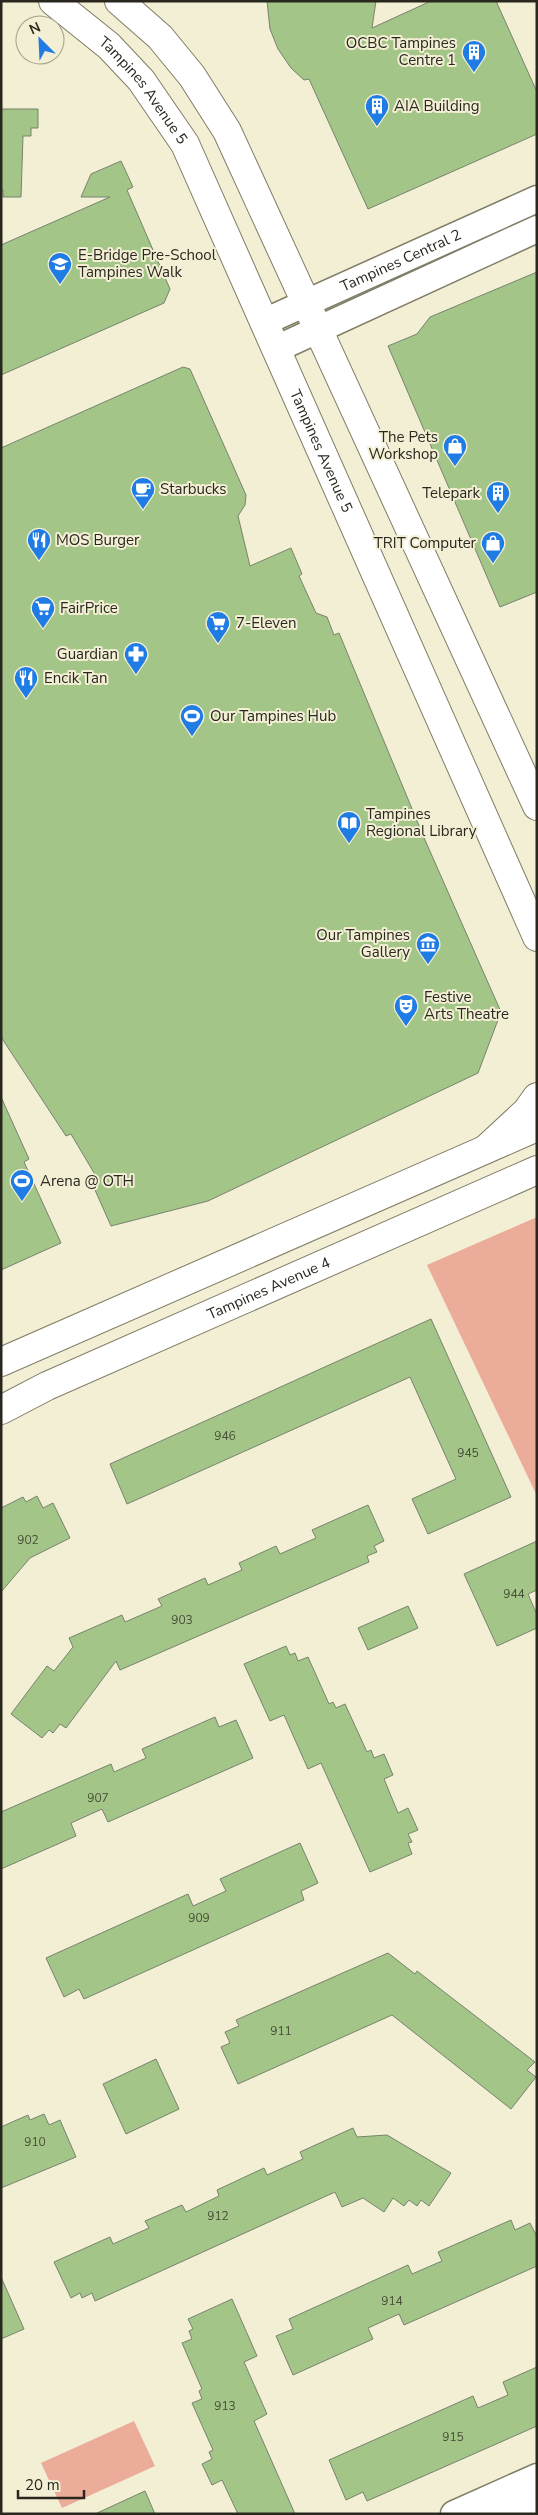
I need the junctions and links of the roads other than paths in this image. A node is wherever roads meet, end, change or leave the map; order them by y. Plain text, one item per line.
1 (53, 1) edge
2 (119, 1) edge
3 (537, 199) edge
4 (537, 229) edge
5 (306, 303) junction
6 (264, 322) junction
7 (318, 330) junction
8 (276, 349) junction
9 (537, 806) edge
10 (537, 937) edge
11 (537, 1097) edge
12 (537, 1127) edge
13 (486, 1149) junction
14 (537, 1170) edge
15 (1, 1362) edge
16 (1, 1410) edge
17 (537, 2477) edge
18 (537, 2498) edge
19 (454, 2514) edge
20 (501, 2514) edge

1 - 6 main road, Tampines Avenue 5
2 - 5 main road
3 - 5 street, Tampines Central 2
4 - 7 street, Tampines Central 2
5 - 6 street, Tampines Central 2
5 - 7 main road
6 - 8 main road, Tampines Avenue 5
7 - 8 street, Tampines Central 2
7 - 9 main road
8 - 10 main road, Tampines Avenue 5
11 - 13 main road
12 - 13 main road
13 - 15 main road
14 - 16 main road, Tampines Avenue 4
17 - 19 street
18 - 20 street

